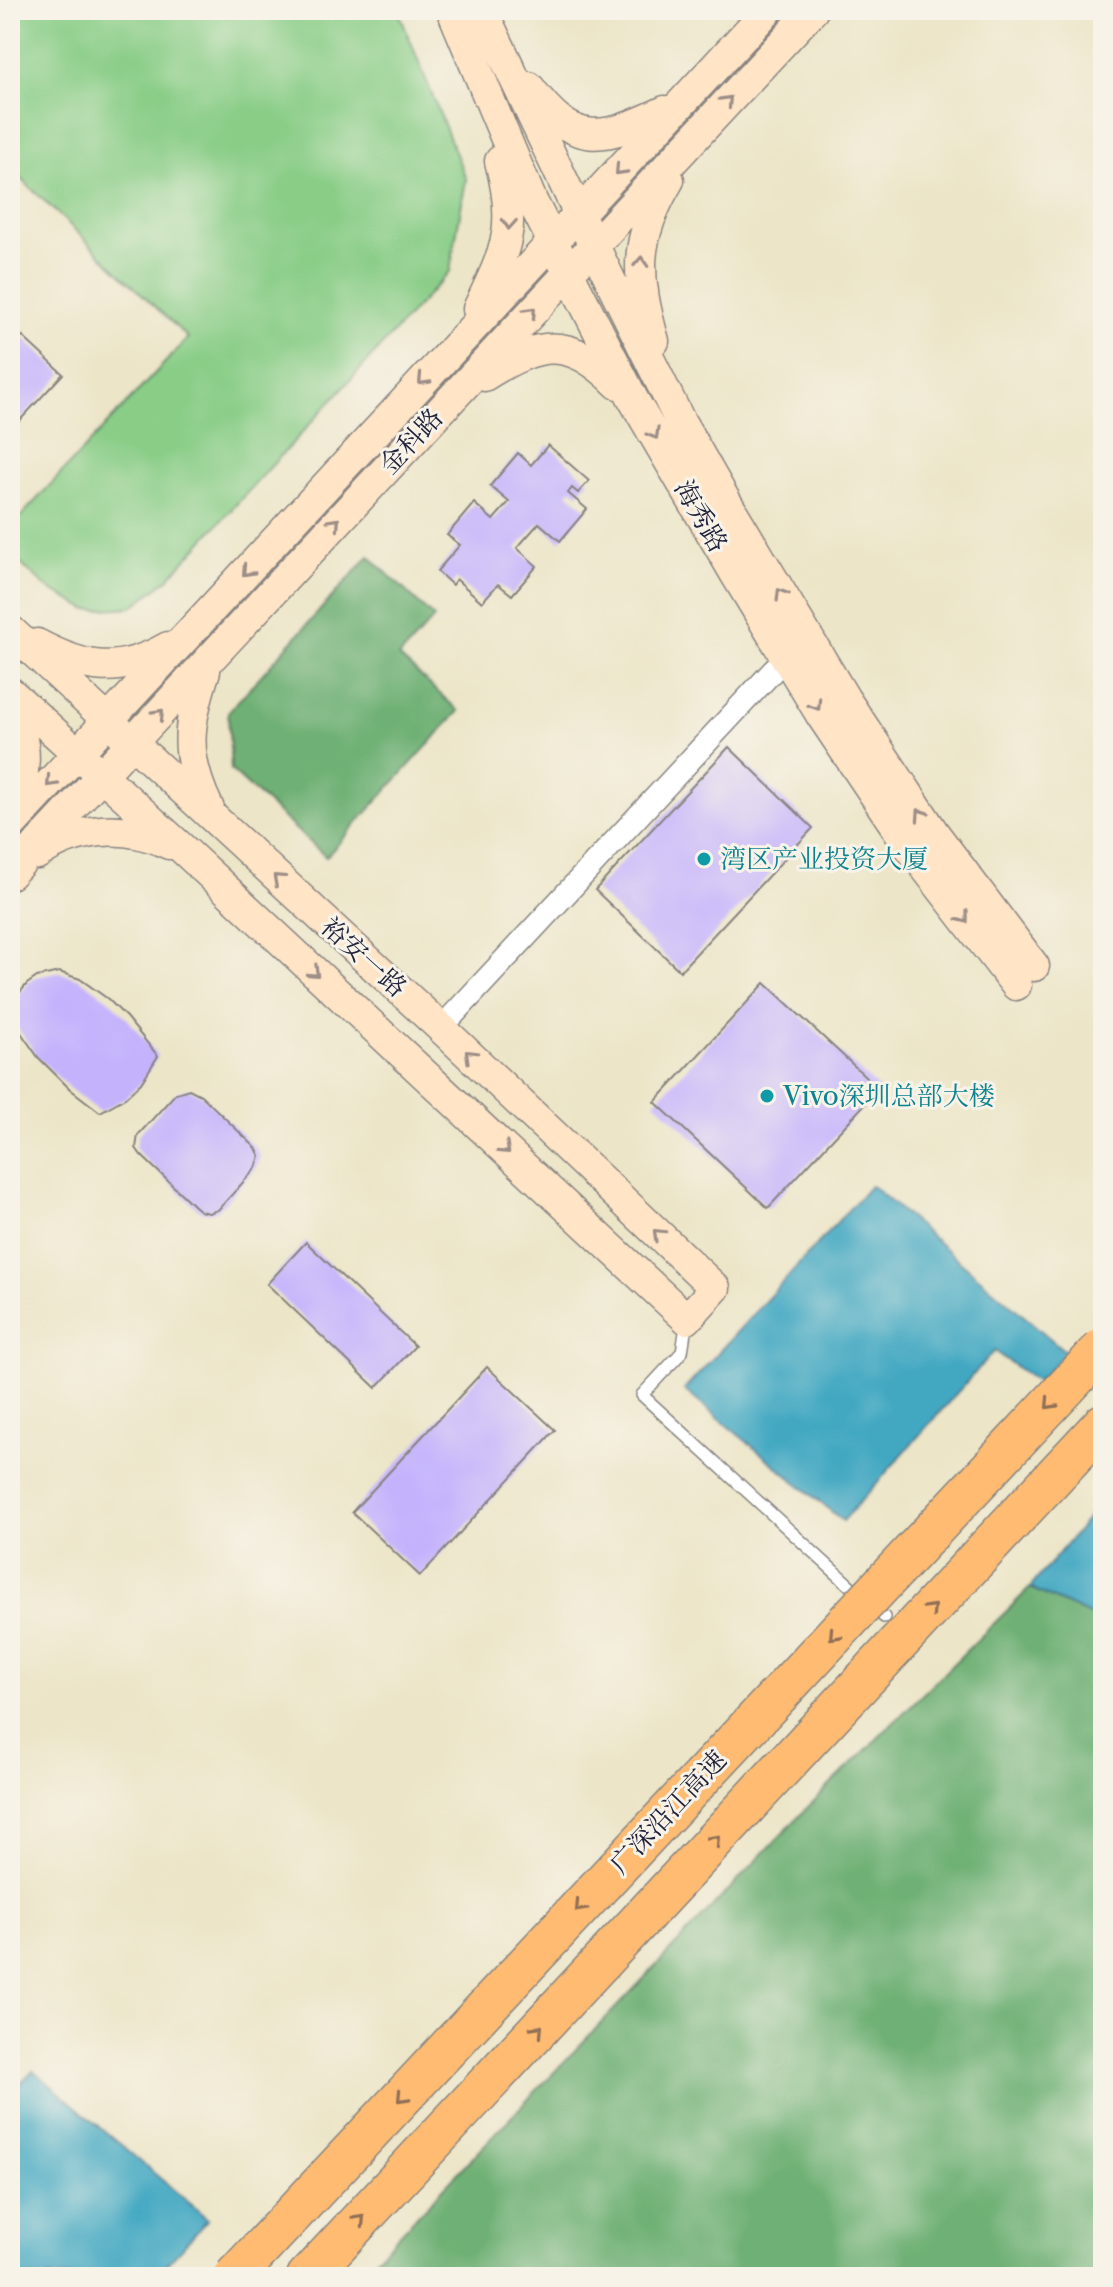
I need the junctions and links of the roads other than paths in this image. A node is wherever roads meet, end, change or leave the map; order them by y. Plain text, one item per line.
1 (452, 10) edge
2 (482, 10) edge
3 (768, 10) edge
4 (813, 10) edge
5 (495, 42) junction
6 (475, 66) junction
7 (681, 104) junction
8 (695, 136) junction
9 (579, 214) junction
10 (552, 242) junction
11 (593, 245) junction
12 (567, 273) junction
13 (465, 335) junction
14 (452, 397) junction
15 (633, 399) junction
16 (679, 419) junction
17 (11, 630) edge
18 (187, 636) junction
19 (785, 658) junction
20 (209, 660) junction
21 (10, 692) edge
22 (10, 707) edge
23 (108, 721) junction
24 (131, 743) junction
25 (77, 754) junction
26 (102, 776) junction
27 (10, 812) edge
28 (215, 821) junction
29 (10, 826) edge
30 (186, 852) junction
31 (11, 872) edge
32 (441, 1028) junction
33 (687, 1319) junction
34 (1103, 1348) edge
35 (1103, 1424) edge
36 (884, 1617) dead end
37 (234, 2277) edge
38 (307, 2277) edge

1 - 6 main road, 海秀路
2 - 5 main road, 海秀路
3 - 7 main road, 金科路
8 -> 4 main road, 金科路
5 - 7 main road
5 - 9 main road, 海秀路
6 - 10 main road, 海秀路
6 -> 13 main road
7 -> 9 main road, 金科路
8 - 11 main road, 金科路
16 -> 8 main road
9 - 10 main road, 金科路
9 - 11 main road, 海秀路
10 - 12 main road, 海秀路
10 - 13 main road, 金科路
11 - 12 main road, 金科路
11 - 16 main road, 海秀路
14 -> 12 main road, 金科路
12 - 15 main road, 海秀路
13 -> 18 main road, 金科路
14 - 15 main road
20 -> 14 main road, 金科路
15 -> 19 main road, 海秀路
19 -> 16 main road, 海秀路
17 - 18 main road
17 - 23 main road, 裕安一路
18 - 23 main road, 金科路
19 - 32 street
24 -> 20 main road, 金科路
20 - 28 main road
21 - 25 main road, 裕安一路
22 - 27 main road
23 - 24 main road, 裕安一路
23 - 25 main road, 金科路
24 - 26 main road, 金科路
24 - 28 main road, 裕安一路
25 - 26 main road, 裕安一路
25 -> 29 main road, 金科路
26 - 30 main road, 裕安一路
26 - 31 main road, 金科路
32 -> 28 main road, 裕安一路
30 - 31 main road
30 -> 33 main road, 裕安一路
33 -> 32 main road, 裕安一路
33 - 36 lane
34 -> 37 highway, 广深沿江高速, bridge
38 -> 35 highway, 广深沿江高速

